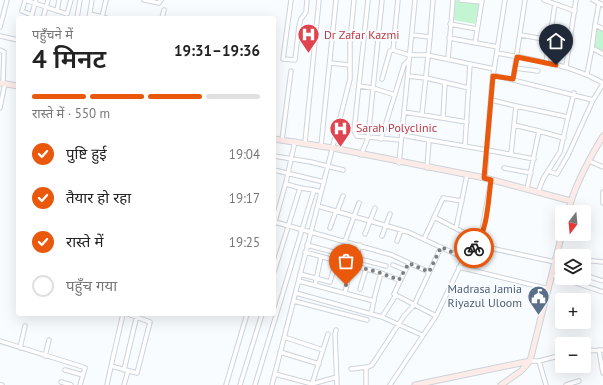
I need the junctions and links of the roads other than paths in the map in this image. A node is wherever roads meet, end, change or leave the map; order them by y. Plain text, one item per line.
1 (7, 0) edge
2 (48, 0) edge
3 (59, 0) edge
4 (71, 0) edge
5 (80, 0) edge
6 (92, 0) edge
7 (106, 0) edge
8 (144, 0) edge
9 (161, 0) edge
10 (291, 0) edge
11 (307, 0) edge
12 (319, 0) edge
13 (336, 0) edge
14 (354, 0) edge
15 (368, 0) edge
16 (382, 0) edge
17 (398, 0) edge
18 (415, 0) edge
19 (433, 0) edge
20 (453, 0) edge
21 (461, 0) edge
22 (505, 0) edge
23 (525, 0) edge
24 (544, 0) edge
25 (576, 0) edge
26 (593, 0) edge
27 (25, 1) edge
28 (482, 1) edge
29 (36, 2) edge
30 (555, 4) junction
31 (601, 4) edge
32 (46, 8) junction
33 (2, 10) edge
34 (164, 10) dead end
35 (56, 11) junction
36 (575, 11) junction
37 (67, 14) junction
38 (30, 16) edge
39 (32, 16) edge
40 (44, 16) edge
41 (74, 16) edge
42 (77, 16) edge
43 (89, 16) edge
44 (104, 16) edge
45 (162, 16) edge
46 (450, 24) junction
47 (595, 25) junction
48 (0, 27) edge
49 (477, 29) junction
50 (603, 29) edge
51 (412, 35) junction
52 (521, 35) junction
53 (0, 36) edge
54 (430, 37) junction
55 (449, 38) junction
56 (16, 40) edge
57 (549, 40) junction
58 (475, 43) junction
59 (498, 47) junction
60 (592, 48) junction
61 (0, 50) edge
62 (393, 50) junction
63 (497, 53) junction
64 (603, 54) edge
65 (409, 55) junction
66 (427, 55) junction
67 (517, 57) junction
68 (448, 59) junction
69 (330, 63) junction
70 (546, 63) junction
71 (470, 64) junction
72 (350, 65) junction
73 (406, 66) junction
74 (566, 66) junction
75 (515, 68) junction
76 (494, 69) junction
77 (291, 71) dead end
78 (538, 71) dead end
79 (587, 74) junction
80 (408, 76) junction
81 (493, 76) junction
82 (426, 78) junction
83 (382, 79) dead end
84 (513, 79) junction
85 (445, 82) junction
86 (2, 83) edge
87 (603, 84) edge
88 (16, 86) edge
89 (359, 86) junction
90 (373, 88) junction
91 (469, 88) junction
92 (574, 93) junction
93 (395, 95) junction
94 (491, 100) junction
95 (594, 100) junction
96 (516, 106) junction
97 (0, 108) edge
98 (404, 112) junction
99 (422, 114) junction
100 (568, 117) junction
101 (443, 118) junction
102 (467, 122) junction
103 (514, 125) junction
104 (539, 132) junction
105 (402, 135) junction
106 (603, 136) edge
107 (368, 138) junction
108 (564, 138) junction
109 (276, 139) edge
110 (380, 139) junction
111 (282, 140) junction
112 (401, 140) junction
113 (430, 140) junction
114 (295, 141) junction
115 (305, 143) junction
116 (465, 145) junction
117 (321, 146) junction
118 (333, 148) junction
119 (487, 150) junction
120 (511, 154) junction
121 (361, 155) junction
122 (276, 156) edge
123 (534, 158) junction
124 (291, 160) junction
125 (589, 161) junction
126 (400, 162) junction
127 (328, 166) junction
128 (603, 166) edge
129 (427, 168) junction
130 (504, 168) dead end
131 (276, 170) edge
132 (343, 170) dead end
133 (548, 172) junction
134 (288, 173) junction
135 (531, 173) junction
136 (467, 175) junction
137 (484, 178) junction
138 (491, 180) junction
139 (324, 182) junction
140 (286, 184) junction
141 (300, 188) junction
142 (527, 189) junction
143 (314, 190) junction
144 (321, 192) junction
145 (538, 192) junction
146 (603, 192) edge
147 (343, 196) dead end
148 (462, 201) junction
149 (571, 201) junction
150 (359, 203) dead end
151 (603, 203) edge
152 (570, 205) edge
153 (318, 206) junction
154 (375, 208) dead end
155 (336, 212) junction
156 (390, 214) dead end
157 (276, 216) edge
158 (353, 216) junction
159 (434, 217) junction
160 (370, 221) junction
161 (276, 223) edge
162 (288, 225) junction
163 (386, 225) junction
164 (330, 228) dead end
165 (456, 228) junction
166 (302, 229) junction
167 (401, 230) junction
168 (310, 232) junction
169 (365, 234) dead end
170 (382, 236) dead end
171 (424, 239) junction
172 (345, 241) junction
173 (397, 241) dead end
174 (480, 241) junction
175 (307, 244) junction
176 (360, 245) junction
177 (476, 245) junction
178 (441, 247) junction
179 (305, 252) junction
180 (321, 257) junction
181 (356, 258) junction
182 (464, 258) junction
183 (555, 260) edge
184 (336, 261) junction
185 (591, 261) edge
186 (603, 262) edge
187 (409, 263) junction
188 (276, 265) edge
189 (351, 265) junction
190 (393, 265) dead end
191 (386, 266) dead end
192 (555, 266) edge
193 (459, 267) junction
194 (366, 269) junction
195 (405, 270) junction
196 (429, 272) junction
197 (381, 273) junction
198 (300, 274) junction
199 (552, 275) junction
200 (591, 277) edge
201 (315, 278) junction
202 (299, 280) junction
203 (399, 280) junction
204 (603, 281) edge
205 (315, 285) junction
206 (360, 289) dead end
207 (549, 289) junction
208 (603, 292) edge
209 (296, 293) junction
210 (345, 293) junction
211 (396, 295) junction
212 (294, 301) junction
213 (374, 301) junction
214 (414, 305) junction
215 (372, 314) junction
216 (276, 315) edge
217 (123, 316) edge
218 (137, 316) edge
219 (139, 316) edge
220 (246, 316) edge
221 (261, 316) edge
222 (276, 316) edge
223 (436, 316) junction
224 (382, 317) junction
225 (367, 320) dead end
226 (399, 324) junction
227 (25, 326) dead end
228 (336, 330) dead end
229 (328, 334) dead end
230 (422, 335) junction
231 (284, 337) junction
232 (49, 340) dead end
233 (0, 341) edge
234 (20, 348) junction
235 (323, 350) junction
236 (601, 350) edge
237 (591, 351) edge
238 (280, 352) junction
239 (45, 356) junction
240 (555, 357) edge
241 (530, 361) junction
242 (539, 361) junction
243 (319, 364) junction
244 (111, 366) junction
245 (368, 367) junction
246 (350, 369) dead end
247 (65, 370) dead end
248 (126, 370) junction
249 (603, 373) edge
250 (275, 374) junction
251 (83, 375) junction
252 (337, 377) junction
253 (579, 381) dead end
254 (61, 382) dead end
255 (312, 384) junction
256 (572, 384) edge
257 (71, 385) edge
258 (80, 385) edge
259 (107, 385) edge
260 (124, 385) edge
261 (226, 385) edge
262 (240, 385) edge
263 (255, 385) edge
264 (272, 385) edge
265 (337, 385) edge
266 (366, 385) edge
267 (390, 385) edge
268 (415, 385) edge
269 (501, 385) edge
270 (546, 385) edge
271 (566, 385) edge

1 - 33 street
2 - 32 street
3 - 35 street
4 - 37 street
5 - 42 street
6 - 43 street
7 - 44 street
8 - 9 street
10 - 11 street
12 - 115 street
13 - 69 street
14 - 72 street
15 - 89 street
16 - 90 street
17 - 62 street
18 - 51 street
19 - 54 street
20 - 46 street
21 - 28 street
22 - 59 street
23 - 52 street
24 - 30 street
25 - 36 street
26 - 31 street
27 - 29 street
27 - 38 street
28 - 49 street
29 - 32 street
29 - 39 street
30 - 36 street
30 - 57 street
31 - 47 street
32 - 35 street
32 - 40 street
33 - 48 street
34 - 45 street
35 - 37 street
36 - 74 street
37 - 41 street
46 - 49 street
46 - 55 street
47 - 50 street
47 - 60 street
49 - 58 street
51 - 54 street
51 - 65 street
52 - 57 street
52 - 67 street
53 - 56 street
54 - 66 street
55 - 58 street
55 - 68 street
57 - 70 street
58 - 59 street
59 - 63 street
60 - 64 street
60 - 79 street
61 - 86 street
62 - 65 street
62 - 83 street
63 - 67 street
63 - 76 street
65 - 66 street
65 - 73 street
66 - 68 street
66 - 82 street
67 - 70 street
67 - 75 street
68 - 71 street
69 - 72 street
69 - 117 street
70 - 74 street
71 - 76 street
71 - 91 street
72 - 118 street
73 - 80 street
73 - 93 street
74 - 79 street
75 - 78 street
75 - 84 street
76 - 81 street
77 - 111 street
79 - 87 street
80 - 82 street
80 - 98 street
81 - 84 street
81 - 94 street
82 - 85 street
82 - 99 street
84 - 92 street
85 - 91 street
85 - 101 street
86 - 88 street
86 - 97 street
87 - 95 street
89 - 90 street
89 - 107 street
90 - 93 street
90 - 107 street
91 - 102 street
92 - 95 street
92 - 100 street
93 - 110 street
94 - 96 street
94 - 119 street
95 - 133 street
96 - 100 street
96 - 103 street
98 - 99 street
98 - 105 street
99 - 101 street
100 - 108 street
101 - 102 street
102 - 116 street
103 - 104 street
103 - 120 street
104 - 108 street
104 - 123 street
105 - 112 street
105 - 113 street
106 - 125 street
107 - 110 street
107 - 121 street
108 - 133 street
109 - 111 street
110 - 112 street
111 - 114 street
112 - 126 street
113 - 116 street
113 - 129 street
114 - 115 street
114 - 124 street
115 - 117 street
116 - 119 street
117 - 118 street
118 - 121 street
118 - 127 street
119 - 120 street
119 - 137 street
120 - 123 street
121 - 126 street
122 - 124 street
123 - 135 street
124 - 127 street
124 - 134 street
125 - 128 street
125 - 149 street
126 - 129 street
127 - 132 street
127 - 139 street
129 - 136 street
130 - 135 street
131 - 134 street
133 - 145 street
134 - 139 street
134 - 140 street
135 - 142 street
136 - 137 street
136 - 148 street
137 - 138 street
138 - 142 street
138 - 174 street
139 - 144 street
140 - 141 street
140 - 157 street
141 - 143 street
141 - 162 street
142 - 145 street
143 - 144 street
143 - 166 street
144 - 153 street
145 - 149 street
146 - 151 street
147 - 155 street
148 - 159 street
148 - 165 street
149 - 152 street
150 - 158 street
153 - 155 street
153 - 168 street
154 - 160 street
155 - 158 street
155 - 164 street
156 - 163 street
158 - 160 street
158 - 172 street
159 - 165 street
159 - 171 street
160 - 163 street
160 - 169 street
161 - 162 street
162 - 166 street
162 - 188 street
163 - 167 street
163 - 170 street
165 - 174 street
166 - 168 street
166 - 216 street
167 - 171 street
167 - 173 street
168 - 172 street
168 - 175 street
171 - 178 street
172 - 176 street
174 - 177 street
175 - 179 street
175 - 181 street
176 - 181 street
176 - 187 street
177 - 182 street
177 - 183 street
178 - 182 street
178 - 196 street
179 - 180 street
179 - 198 street
180 - 184 street
180 - 201 street
181 - 191 street
182 - 193 street
184 - 189 street
184 - 201 street
185 - 186 street
187 - 195 street
187 - 196 street
189 - 194 street
189 - 210 street
190 - 195 street
192 - 199 street
193 - 207 street
193 - 223 street
194 - 197 street
194 - 206 street
195 - 203 street
196 - 214 street
197 - 203 street
197 - 213 street
198 - 201 street
198 - 202 street
199 - 207 street
199 - 208 street
200 - 204 street
201 - 205 street
202 - 205 street
202 - 209 street
203 - 211 street
205 - 210 street
207 - 241 street
209 - 212 street
209 - 215 street
210 - 213 street
211 - 214 street
211 - 224 street
212 - 225 street
212 - 231 street
213 - 215 street
214 - 223 street
214 - 226 street
215 - 224 street
217 - 244 street
218 - 248 street
219 - 248 street
220 - 261 street
221 - 262 street
222 - 263 street
223 - 230 street
224 - 226 street
226 - 230 street
226 - 245 street
227 - 234 street
228 - 252 street
229 - 235 street
230 - 267 street
231 - 235 street
231 - 238 street
232 - 239 street
233 - 234 street
234 - 239 street
235 - 243 street
236 - 237 street
236 - 249 street
238 - 243 street
238 - 250 street
239 - 251 street
240 - 242 street
241 - 242 street
241 - 268 street
241 - 269 street
242 - 270 street
243 - 255 street
244 - 248 street
244 - 259 street
245 - 246 street
245 - 266 street
247 - 251 street
248 - 260 street
250 - 255 street
250 - 264 street
251 - 258 street
252 - 255 street
252 - 265 street
253 - 256 street
254 - 257 street
256 - 271 street

